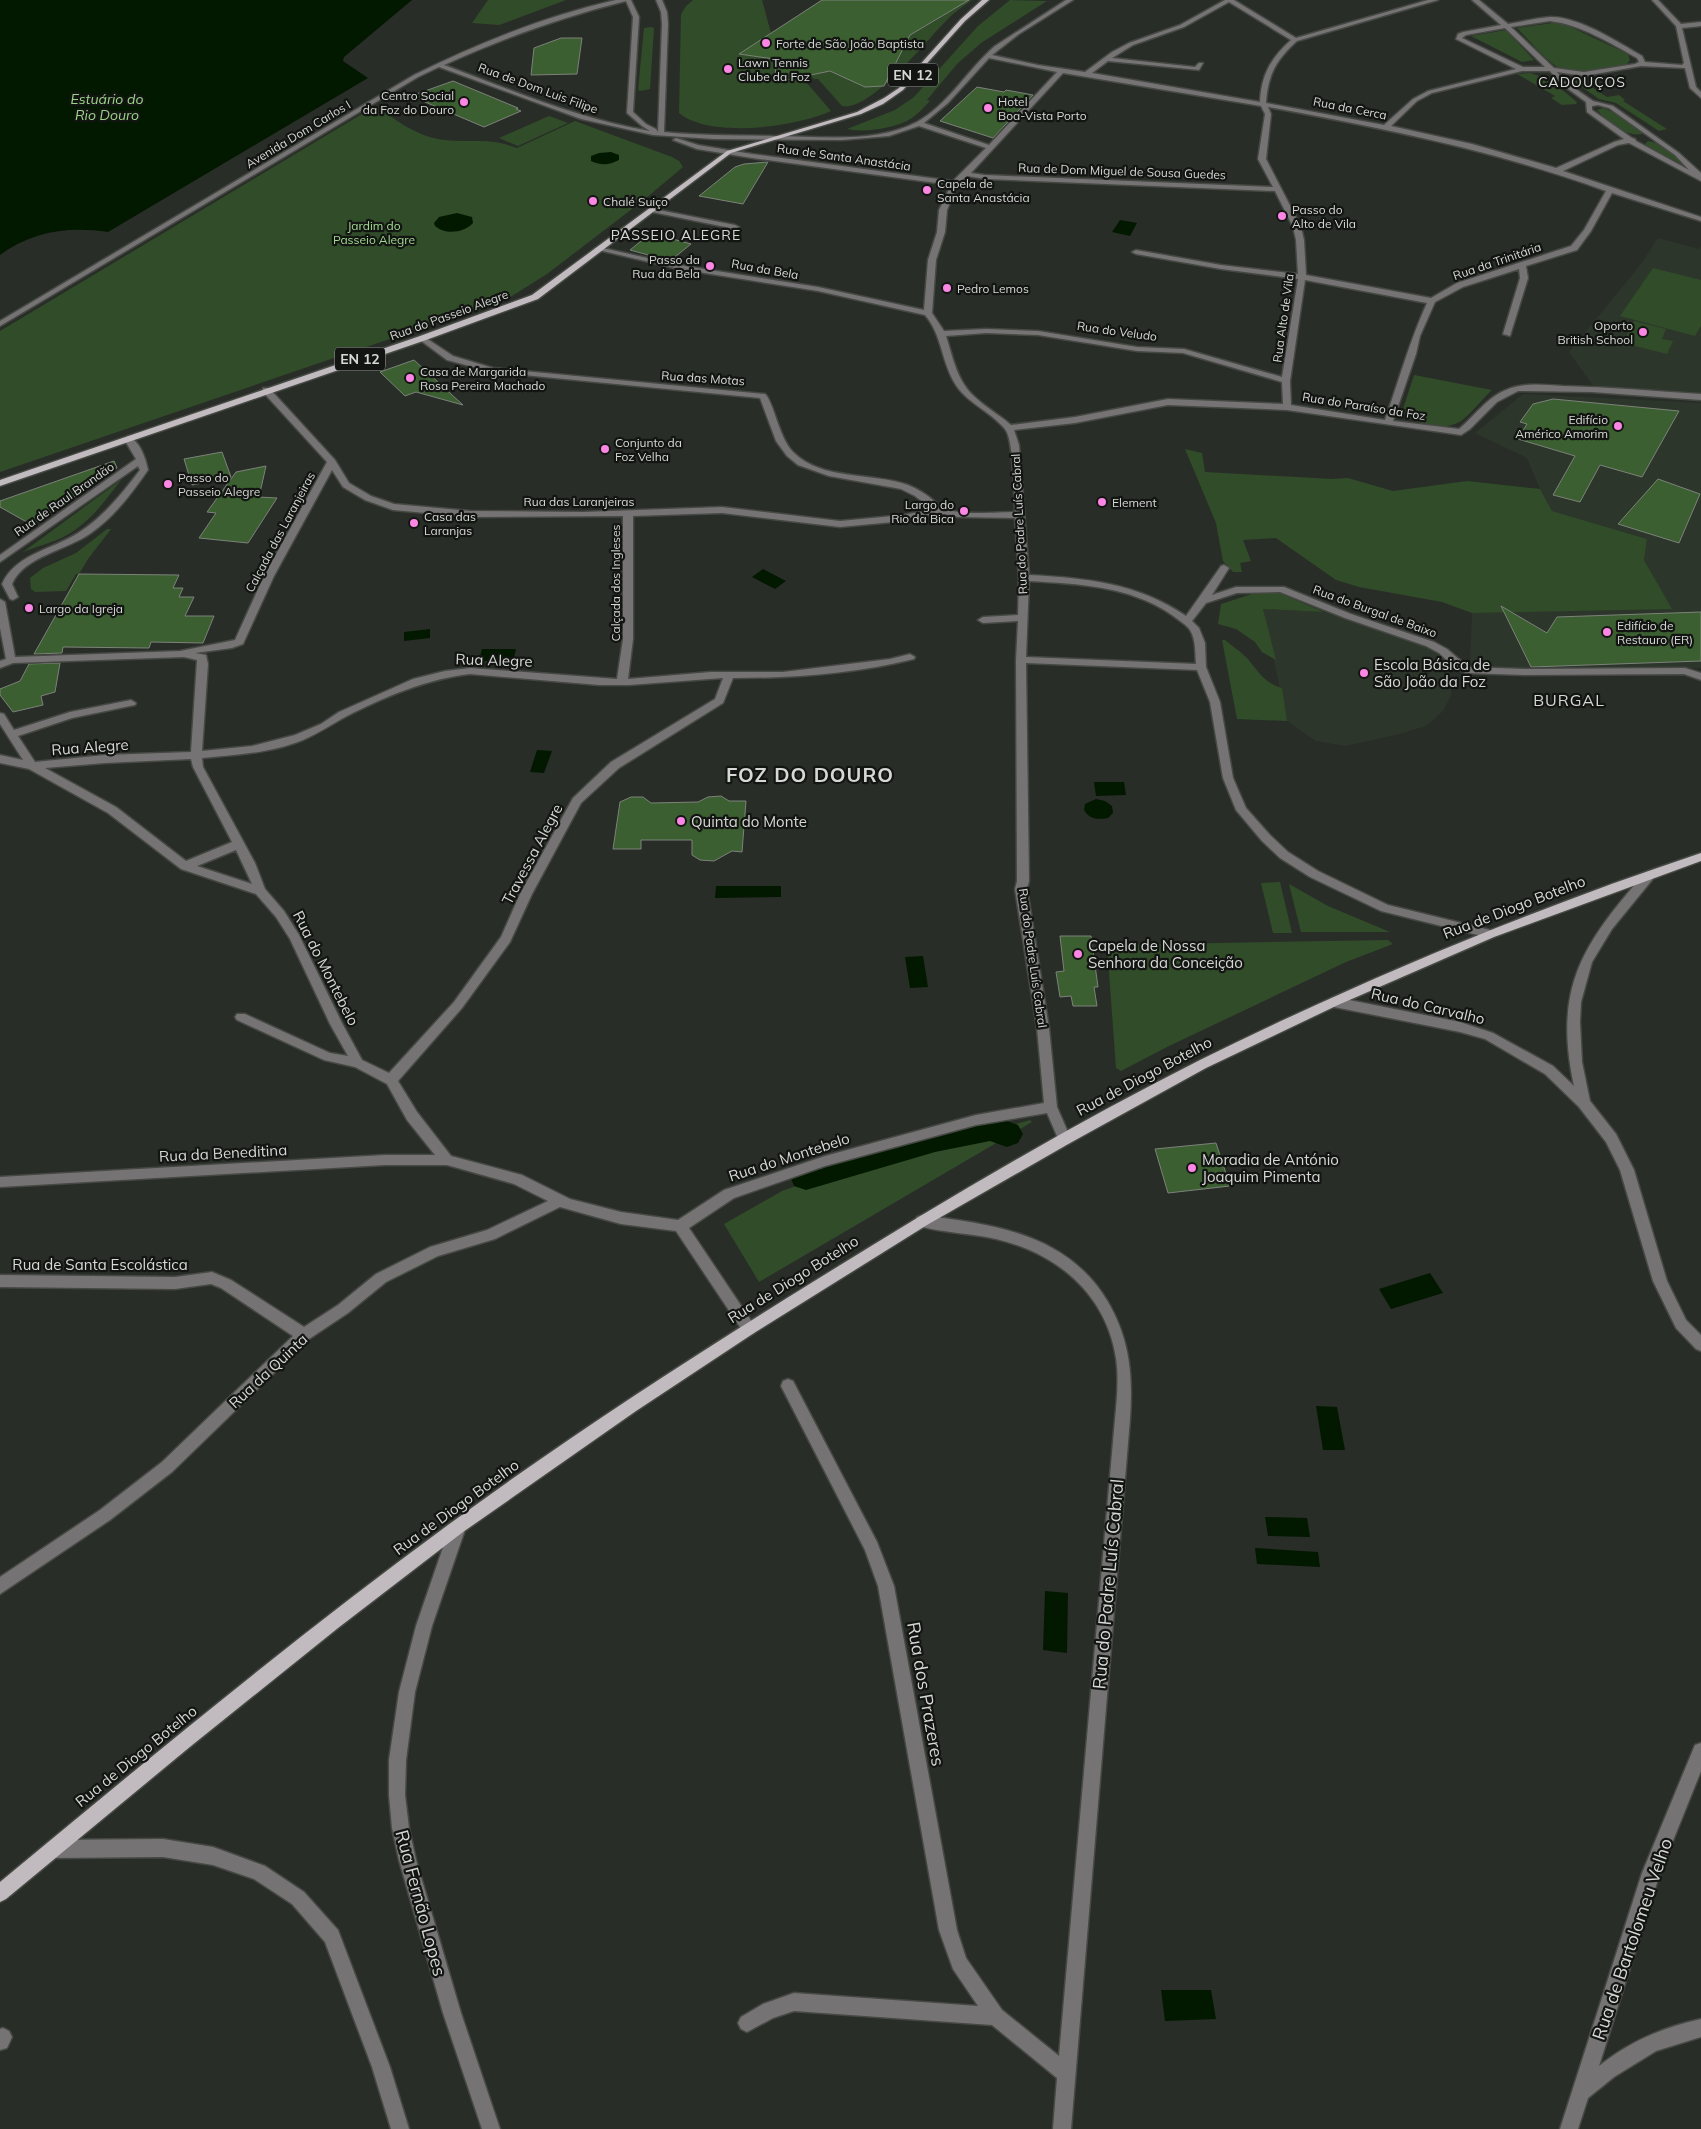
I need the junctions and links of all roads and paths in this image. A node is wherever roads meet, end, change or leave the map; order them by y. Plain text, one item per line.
1 (626, 0) edge
2 (660, 0) edge
3 (986, 0) edge
4 (1070, 0) edge
5 (1229, 0) edge
6 (1435, 0) edge
7 (1475, 0) edge
8 (1655, 0) edge
9 (1701, 24) edge
10 (1506, 26) junction
11 (1680, 26) junction
12 (1295, 40) junction
13 (988, 55) junction
14 (1106, 59) junction
15 (1640, 60) junction
16 (1201, 64) dead end
17 (1687, 64) junction
18 (439, 65) junction
19 (1522, 69) junction
20 (1552, 70) junction
21 (1061, 71) junction
22 (1087, 74) junction
23 (1701, 96) edge
24 (1263, 103) junction
25 (1591, 103) junction
26 (919, 124) junction
27 (1386, 127) junction
28 (661, 133) junction
29 (1653, 136) junction
30 (775, 137) junction
31 (1631, 141) junction
32 (989, 147) junction
33 (729, 152) junction
34 (1556, 171) junction
35 (966, 174) junction
36 (1701, 178) edge
37 (955, 183) junction
38 (1276, 189) junction
39 (1609, 191) junction
40 (652, 210) junction
41 (1701, 219) edge
42 (735, 227) dead end
43 (598, 249) junction
44 (1136, 252) dead end
45 (1522, 266) junction
46 (1302, 277) junction
47 (1432, 301) junction
48 (928, 313) junction
49 (0, 324) edge
50 (941, 334) junction
51 (1507, 334) dead end
52 (423, 338) junction
53 (1286, 381) junction
54 (266, 390) junction
55 (1701, 397) edge
56 (1287, 407) junction
57 (1388, 423) junction
58 (1009, 428) junction
59 (128, 439) junction
60 (142, 459) junction
61 (332, 462) junction
62 (0, 483) edge
63 (939, 510) junction
64 (628, 514) junction
65 (1019, 514) junction
66 (0, 559) edge
67 (1224, 568) dead end
68 (1024, 578) junction
69 (13, 597) dead end
70 (0, 602) edge
71 (1203, 602) junction
72 (1023, 618) junction
73 (983, 620) dead end
74 (1187, 621) junction
75 (182, 654) junction
76 (910, 657) dead end
77 (11, 660) junction
78 (1021, 660) junction
79 (0, 665) edge
80 (1201, 667) junction
81 (729, 675) junction
82 (1701, 677) edge
83 (622, 682) junction
84 (131, 703) dead end
85 (0, 716) edge
86 (12, 734) junction
87 (196, 756) junction
88 (0, 759) edge
89 (32, 766) junction
90 (239, 844) junction
91 (1701, 857) edge
92 (185, 866) junction
93 (1648, 876) junction
94 (260, 891) junction
95 (1490, 934) junction
96 (1334, 1002) junction
97 (241, 1017) dead end
98 (358, 1063) junction
99 (391, 1080) junction
100 (1584, 1102) junction
101 (1051, 1107) junction
102 (1065, 1139) junction
103 (447, 1160) junction
104 (0, 1182) edge
105 (562, 1200) junction
106 (922, 1221) junction
107 (680, 1226) junction
108 (0, 1281) edge
109 (749, 1329) junction
110 (304, 1335) junction
111 (1701, 1345) edge
112 (788, 1386) dead end
113 (458, 1527) junction
114 (0, 1586) edge
115 (1701, 1751) edge
116 (53, 1849) junction
117 (0, 1893) edge
118 (996, 2016) junction
119 (747, 2023) dead end
120 (1701, 2028) edge
121 (1065, 2073) junction
122 (1580, 2094) junction
123 (400, 2129) edge
124 (491, 2129) edge
125 (1062, 2129) edge
126 (1569, 2129) edge

1 - 18 street, Avenida Dom Carlos I
1 - 28 street
2 - 28 street
3 - 30 main road, EN 12
4 - 13 street
5 - 12 street
5 - 14 street
6 - 12 street, Rua Alto de Vila
7 - 10 street
8 - 11 street
9 - 11 street
10 - 15 street
10 - 19 street
10 - 20 street
11 - 17 street
12 - 24 street, Rua Alto de Vila
13 - 21 street, Rua da Cerca
13 - 26 street
14 - 16 street
14 - 22 street
15 - 17 street
15 - 20 street
17 - 23 street
18 - 28 street, Rua de Dom Luis Filipe
18 - 49 street, Avenida Dom Carlos I
19 - 20 street
19 - 27 street
20 - 25 street
21 - 22 street, Rua da Cerca
21 - 32 street
22 - 24 street, Rua da Cerca
24 - 27 street, Rua da Cerca
24 - 38 street, Rua Alto de Vila
25 - 29 street
25 - 31 street
26 - 30 street
26 - 32 street
27 - 34 street, Rua da Cerca
28 - 30 street
28 - 33 street, Rua de Santa Anastácia
29 - 31 street
29 - 36 street
30 - 33 main road, EN 12
31 - 34 street
31 - 36 street
32 - 35 street
33 - 37 street, Rua de Santa Anastácia
33 - 40 main road, Rua do Passeio Alegre / EN 12
34 - 39 street, Rua da Cerca
35 - 37 street
35 - 38 street, Rua de Dom Miguel de Sousa Guedes
37 - 48 street
38 - 46 street, Rua Alto de Vila
39 - 41 street, Rua da Cerca
39 - 45 street, Rua da Trinitária
40 - 42 street
40 - 43 main road, Rua do Passeio Alegre / EN 12
43 - 48 street, Rua da Bela
43 - 52 main road, Rua do Passeio Alegre / EN 12
44 - 46 street
45 - 47 street, Rua da Trinitária
45 - 51 street
46 - 47 street
46 - 53 street, Rua Alto de Vila
47 - 57 street
48 - 50 street
50 - 53 street, Rua do Veludo
50 - 58 street
52 - 54 main road, Rua do Passeio Alegre / EN 12
52 - 63 street, Rua das Motas
53 - 56 street, Rua Alto de Vila
54 - 59 main road, Rua do Passeio Alegre / EN 12
54 - 61 street, Rua das Laranjeiras
55 - 57 street, Rua do Paraíso da Foz
56 - 57 street, Rua do Paraíso da Foz
56 - 58 street, Rua do Paraíso da Foz
58 - 65 street, Rua do Padre Luís Cabral
59 - 60 street
59 - 62 main road, Rua do Passeio Alegre / EN 12
60 - 66 street, Rua de Raul Brandão
60 - 69 street
61 - 64 street, Rua das Laranjeiras
61 - 75 street, Calçada das Laranjeiras
63 - 64 street, Rua das Laranjeiras
63 - 65 street
64 - 83 street, Calçada dos Ingleses
65 - 68 street, Rua do Padre Luís Cabral
67 - 71 street
68 - 72 street, Rua do Padre Luís Cabral
68 - 74 street
70 - 77 street
71 - 74 street
71 - 82 street, Rua do Burgal de Baixo
72 - 73 street
72 - 78 street, Rua do Padre Luís Cabral
74 - 80 street
75 - 77 street
75 - 87 street
76 - 81 street, Rua Alegre
77 - 79 street
78 - 80 street
78 - 101 street, Rua do Padre Luís Cabral
80 - 95 street
81 - 83 street, Rua Alegre
81 - 99 street, Travessa Alegre
83 - 87 street, Rua Alegre
84 - 86 street
85 - 86 street
86 - 89 street
87 - 89 street, Rua Alegre
87 - 90 street, Rua do Montebelo
88 - 89 street
89 - 92 street
90 - 92 street
90 - 94 street, Rua do Montebelo
91 - 93 main road, Rua de Diogo Botelho
92 - 94 street
93 - 95 main road, Rua de Diogo Botelho
93 - 100 street, Rua do Carvalho
94 - 98 street, Rua do Montebelo
95 - 96 main road, Rua de Diogo Botelho
96 - 100 street, Rua do Carvalho
96 - 102 main road, Rua de Diogo Botelho
97 - 98 street
98 - 99 street
99 - 103 street
100 - 111 street, Rua do Carvalho
101 - 102 street, Rua do Padre Luís Cabral
101 - 107 street, Rua do Montebelo
102 - 106 main road, Rua de Diogo Botelho
103 - 104 street, Rua da Beneditina
103 - 105 street
105 - 107 street
105 - 110 street, Rua da Quinta
106 - 109 main road, Rua de Diogo Botelho
106 - 121 street, Rua do Padre Luís Cabral
107 - 109 street
108 - 110 street, Rua de Santa Escolástica
109 - 113 main road, Rua de Diogo Botelho
110 - 114 street, Rua da Quinta
112 - 118 street, Rua dos Prazeres
113 - 116 main road, Rua de Diogo Botelho
113 - 124 street, Rua Fernão Lopes
115 - 122 street, Rua de Bartolomeu Velho
116 - 117 main road, Rua de Diogo Botelho
116 - 123 street
118 - 119 street
118 - 121 street
120 - 122 street
121 - 125 street, Rua do Padre Luís Cabral
122 - 126 street, Rua de Bartolomeu Velho

